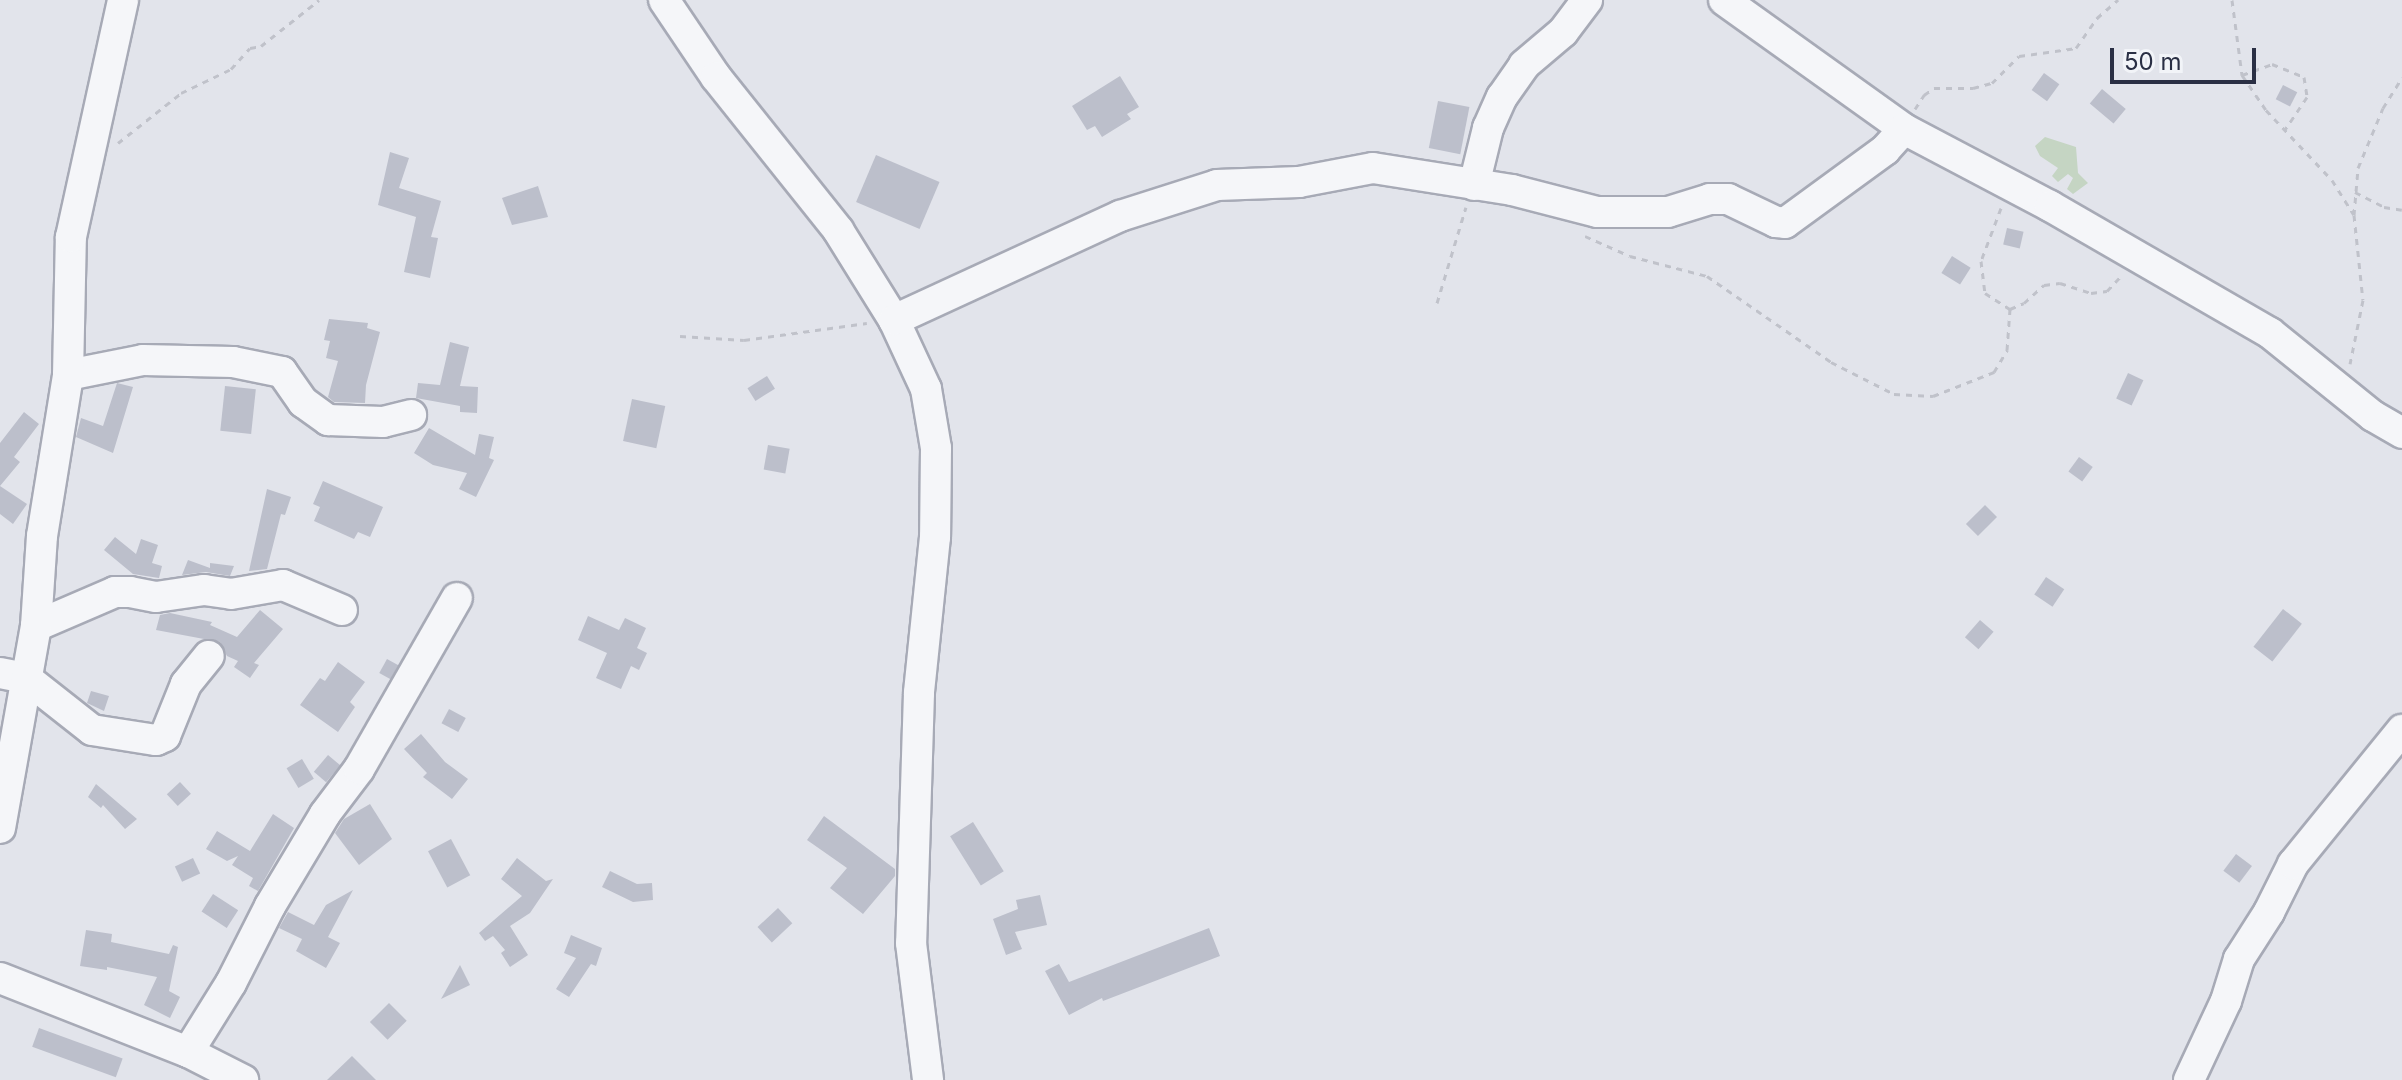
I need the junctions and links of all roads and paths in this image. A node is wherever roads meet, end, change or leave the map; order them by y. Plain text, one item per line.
1 (123, 0) edge
2 (319, 0) edge
3 (664, 0) edge
4 (1587, 0) edge
5 (1724, 0) edge
6 (2118, 0) edge
7 (2232, 0) edge
8 (2242, 75) junction
9 (2402, 78) edge
10 (1904, 129) junction
11 (2285, 130) junction
12 (117, 144) dead end
13 (1474, 185) junction
14 (2013, 187) junction
15 (2355, 192) junction
16 (2402, 210) edge
17 (2354, 215) junction
18 (1580, 232) dead end
19 (2133, 254) junction
20 (1437, 303) dead end
21 (2010, 309) junction
22 (894, 320) junction
23 (680, 336) dead end
24 (68, 375) junction
25 (2342, 391) junction
26 (411, 415) dead end
27 (2402, 433) edge
28 (457, 598) dead end
29 (342, 610) dead end
30 (36, 626) junction
31 (209, 656) dead end
32 (13, 676) edge
33 (2402, 730) edge
34 (0, 828) edge
35 (0, 978) edge
36 (188, 1052) junction
37 (243, 1080) edge
38 (928, 1080) edge
39 (2189, 1080) edge

1 - 24 street
2 - 12 path
3 - 22 street
4 - 13 street
5 - 10 street
6 - 10 path
7 - 8 path
8 - 11 path
8 - 11 path
9 - 15 path
10 - 13 street
10 - 14 street
11 - 17 path
13 - 20 path
13 - 22 street
14 - 19 street
14 - 21 path
15 - 16 path
15 - 17 path
17 - 25 path
18 - 21 path
19 - 21 path
19 - 25 street
22 - 23 path
22 - 38 street
24 - 26 street
24 - 30 street
25 - 27 street
28 - 36 street
29 - 30 street
30 - 32 street
31 - 32 street
32 - 34 street
33 - 39 street
35 - 36 street
36 - 37 street

